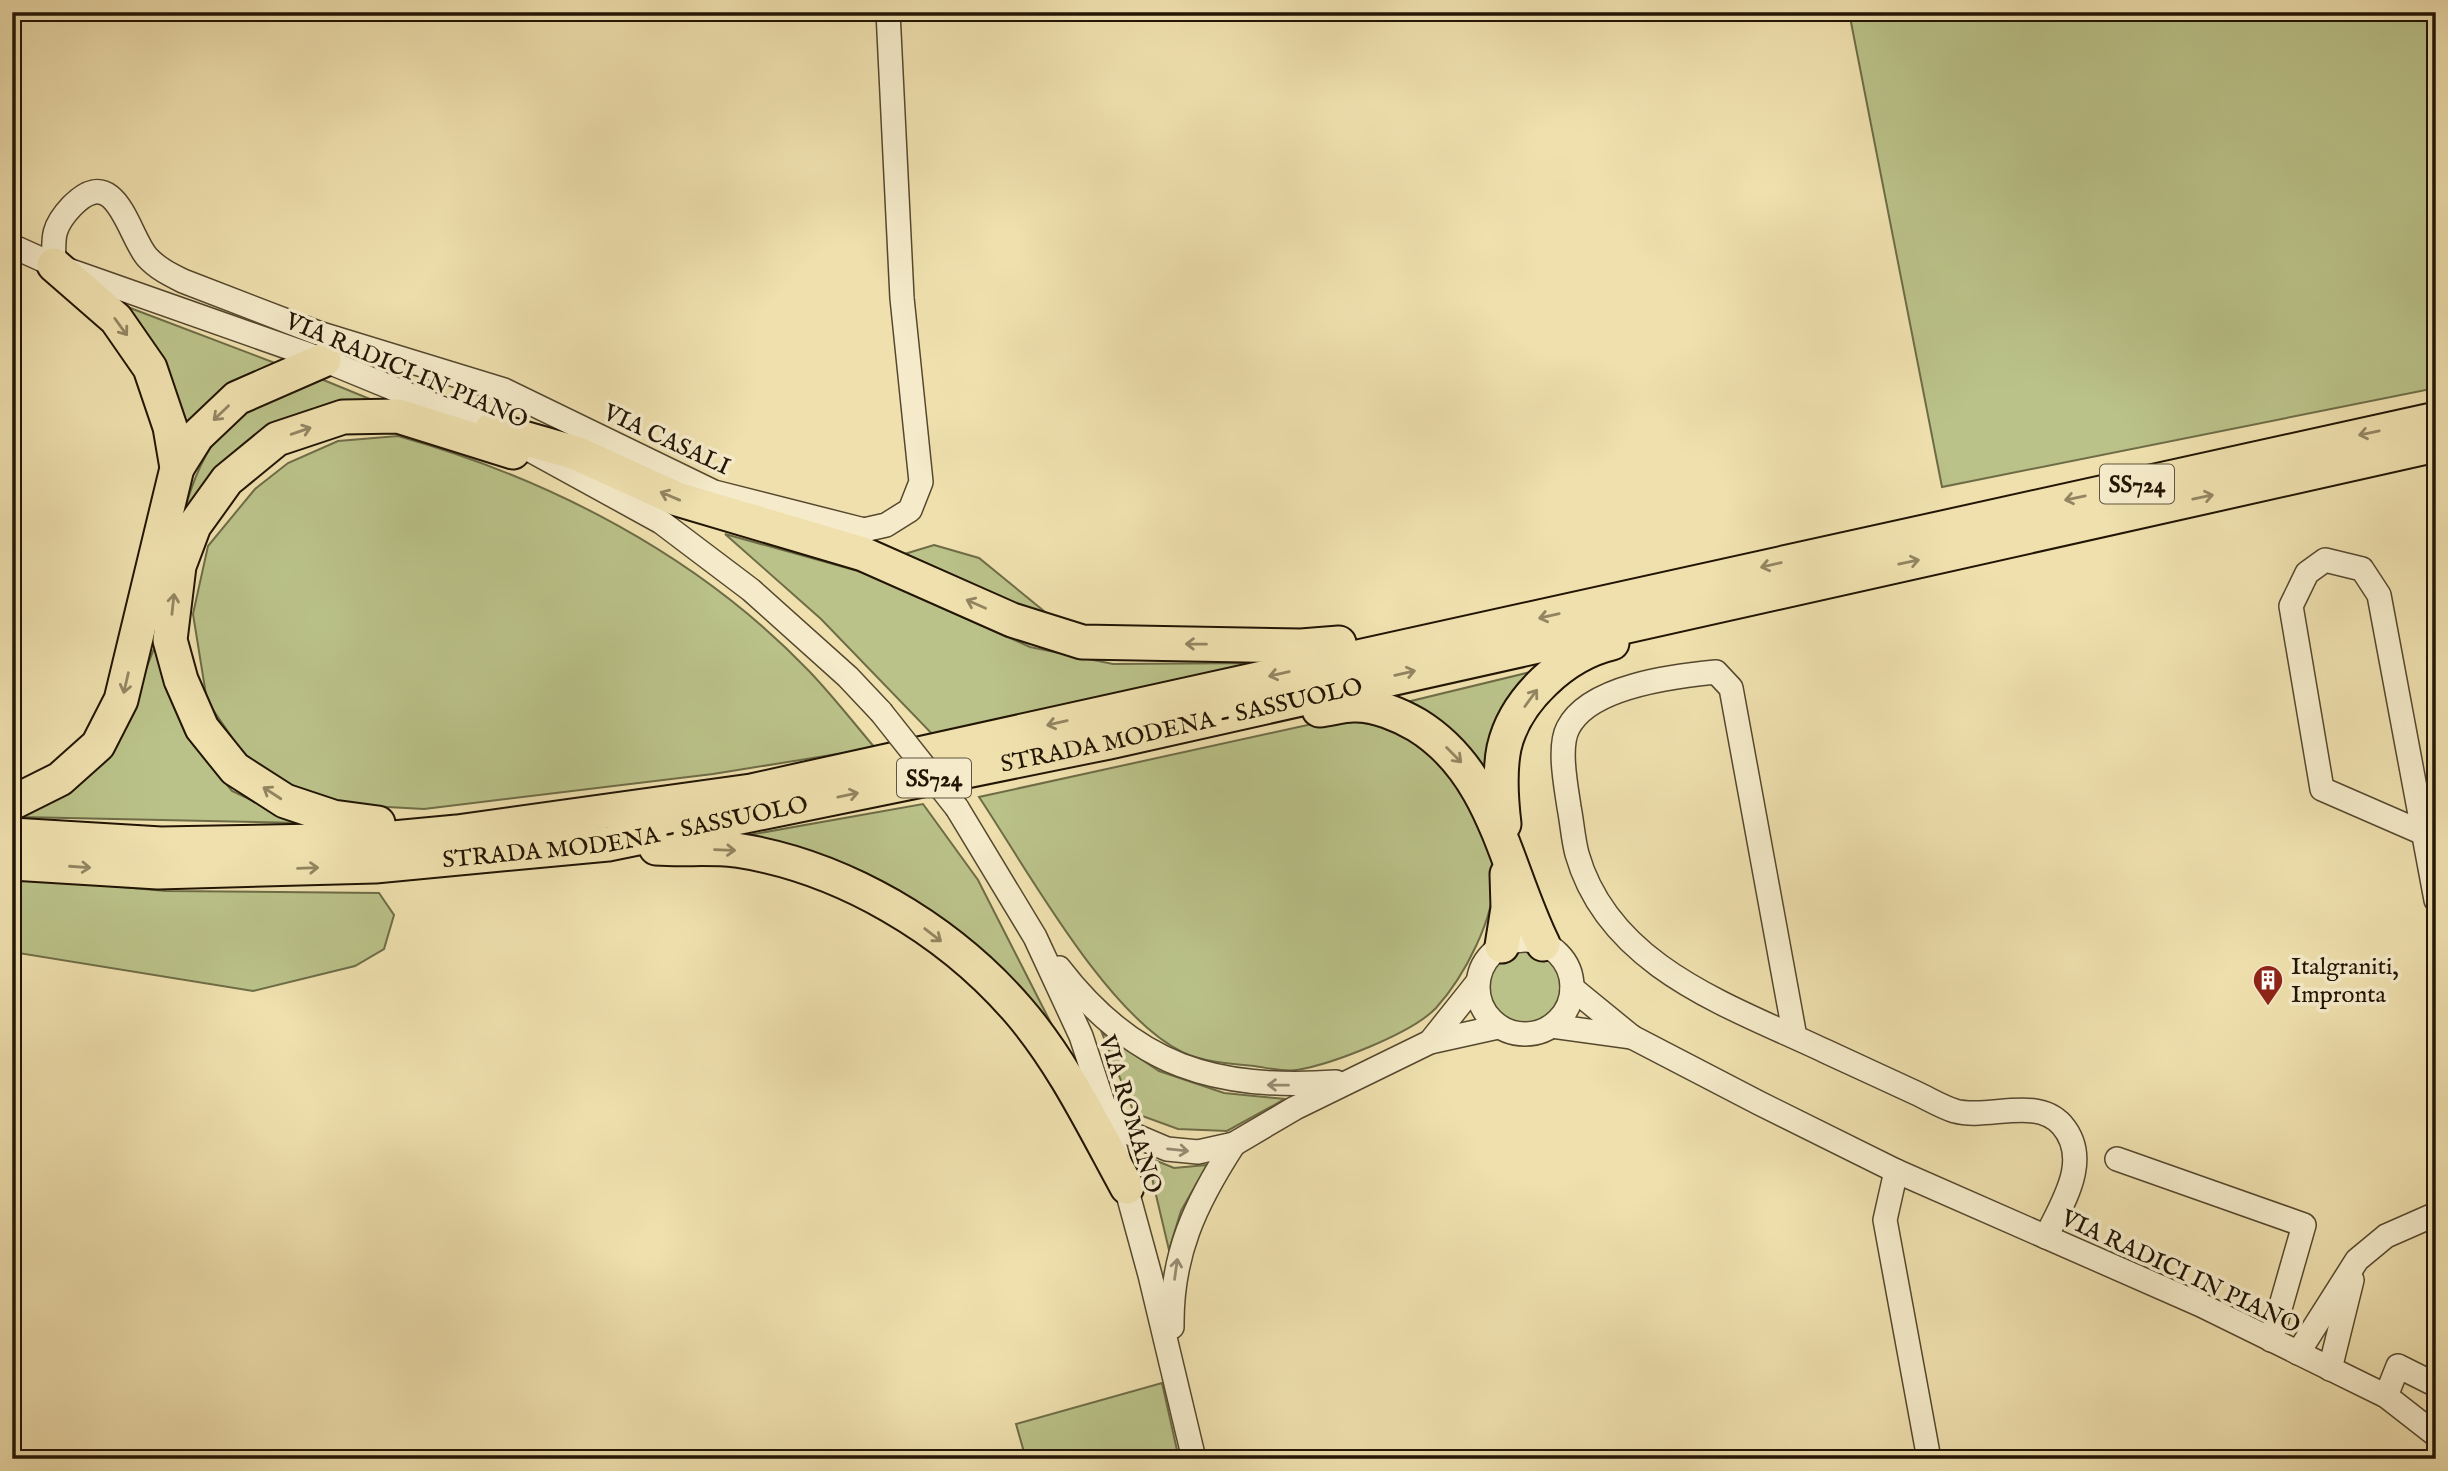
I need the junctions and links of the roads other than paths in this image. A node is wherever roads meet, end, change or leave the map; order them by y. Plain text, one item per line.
1 (888, 12) edge
2 (12, 246) edge
3 (54, 265) junction
4 (324, 360) junction
5 (2436, 419) edge
6 (492, 429) junction
7 (2436, 445) edge
8 (177, 468) junction
9 (567, 471) junction
10 (1840, 563) junction
11 (1810, 585) junction
12 (1484, 631) junction
13 (1109, 742) junction
14 (12, 803) edge
15 (957, 808) joint
16 (457, 832) junction
17 (2423, 833) junction
18 (12, 835) edge
19 (608, 844) junction
20 (1507, 857) junction
21 (12, 863) edge
22 (2436, 900) edge
23 (1035, 937) junction
24 (1543, 944) junction
25 (1502, 946) junction
26 (1477, 983) junction
27 (1572, 988) junction
28 (1552, 1026) junction
29 (1498, 1027) junction
30 (1632, 1037) junction
31 (1795, 1037) junction
32 (1430, 1042) junction
33 (1346, 1082) junction
34 (1103, 1102) junction
35 (1234, 1144) junction
36 (2117, 1159) dead end
37 (1896, 1171) junction
38 (1126, 1187) junction
39 (2436, 1214) edge
40 (2046, 1237) junction
41 (2357, 1260) junction
42 (2272, 1340) junction
43 (2298, 1353) junction
44 (1173, 1362) junction
45 (2330, 1369) junction
46 (2436, 1385) edge
47 (2386, 1396) junction
48 (2436, 1434) edge
49 (1194, 1459) edge
50 (1929, 1459) edge

1 - 3 street, VIA CASALI
2 - 3 street, VIA RADICI IN PIANO
3 - 4 street, VIA RADICI IN PIANO
3 -> 8 highway
4 - 6 street, VIA RADICI IN PIANO
4 -> 8 highway
5 -> 10 highway, SS724
6 - 9 street, VIA RADICI IN PIANO
12 -> 6 highway
10 -> 7 highway, SS724
8 -> 14 highway
9 - 15 street, VIA RADICI IN PIANO, bridge
16 -> 9 highway
10 - 11 highway, STRADA MODENA - SASSUOLO / SS724
10 -> 12 highway, STRADA MODENA - SASSUOLO / SS724
13 -> 11 highway, STRADA MODENA - SASSUOLO / SS724
20 -> 11 highway
12 -> 16 highway, STRADA MODENA - SASSUOLO / SS724
19 -> 13 highway, STRADA MODENA - SASSUOLO / SS724
13 -> 20 highway
15 - 23 street, VIA ROMANO
16 - 18 highway, STRADA MODENA - SASSUOLO / SS724
17 - 17 street
17 - 22 street
21 -> 19 highway, STRADA MODENA - SASSUOLO / SS724
19 -> 38 highway
20 - 24 highway
20 - 25 highway
33 -> 23 street
23 - 34 street, VIA ROMANO
24 - 25 street
24 - 27 street
25 - 26 street
26 - 29 street
26 - 32 street
27 - 28 street
27 - 30 street, VIA RADICI IN PIANO
28 - 29 street
28 - 30 street, VIA RADICI IN PIANO
29 - 32 street
30 - 37 street, VIA RADICI IN PIANO
31 - 31 street
31 - 40 street
32 - 33 street
33 - 35 street
34 -> 35 street
34 - 38 street, VIA ROMANO
44 -> 35 street
36 - 42 street
37 - 40 street, VIA RADICI IN PIANO
37 - 50 street
38 - 44 street, VIA ROMANO
39 - 41 street
40 - 42 street, VIA RADICI IN PIANO
41 - 43 street
41 - 45 street
42 - 43 street, VIA RADICI IN PIANO
43 - 45 street, VIA RADICI IN PIANO
44 - 49 street, VIA ROMANO
45 - 47 street, VIA RADICI IN PIANO
46 - 47 street
47 - 48 street, VIA RADICI IN PIANO

